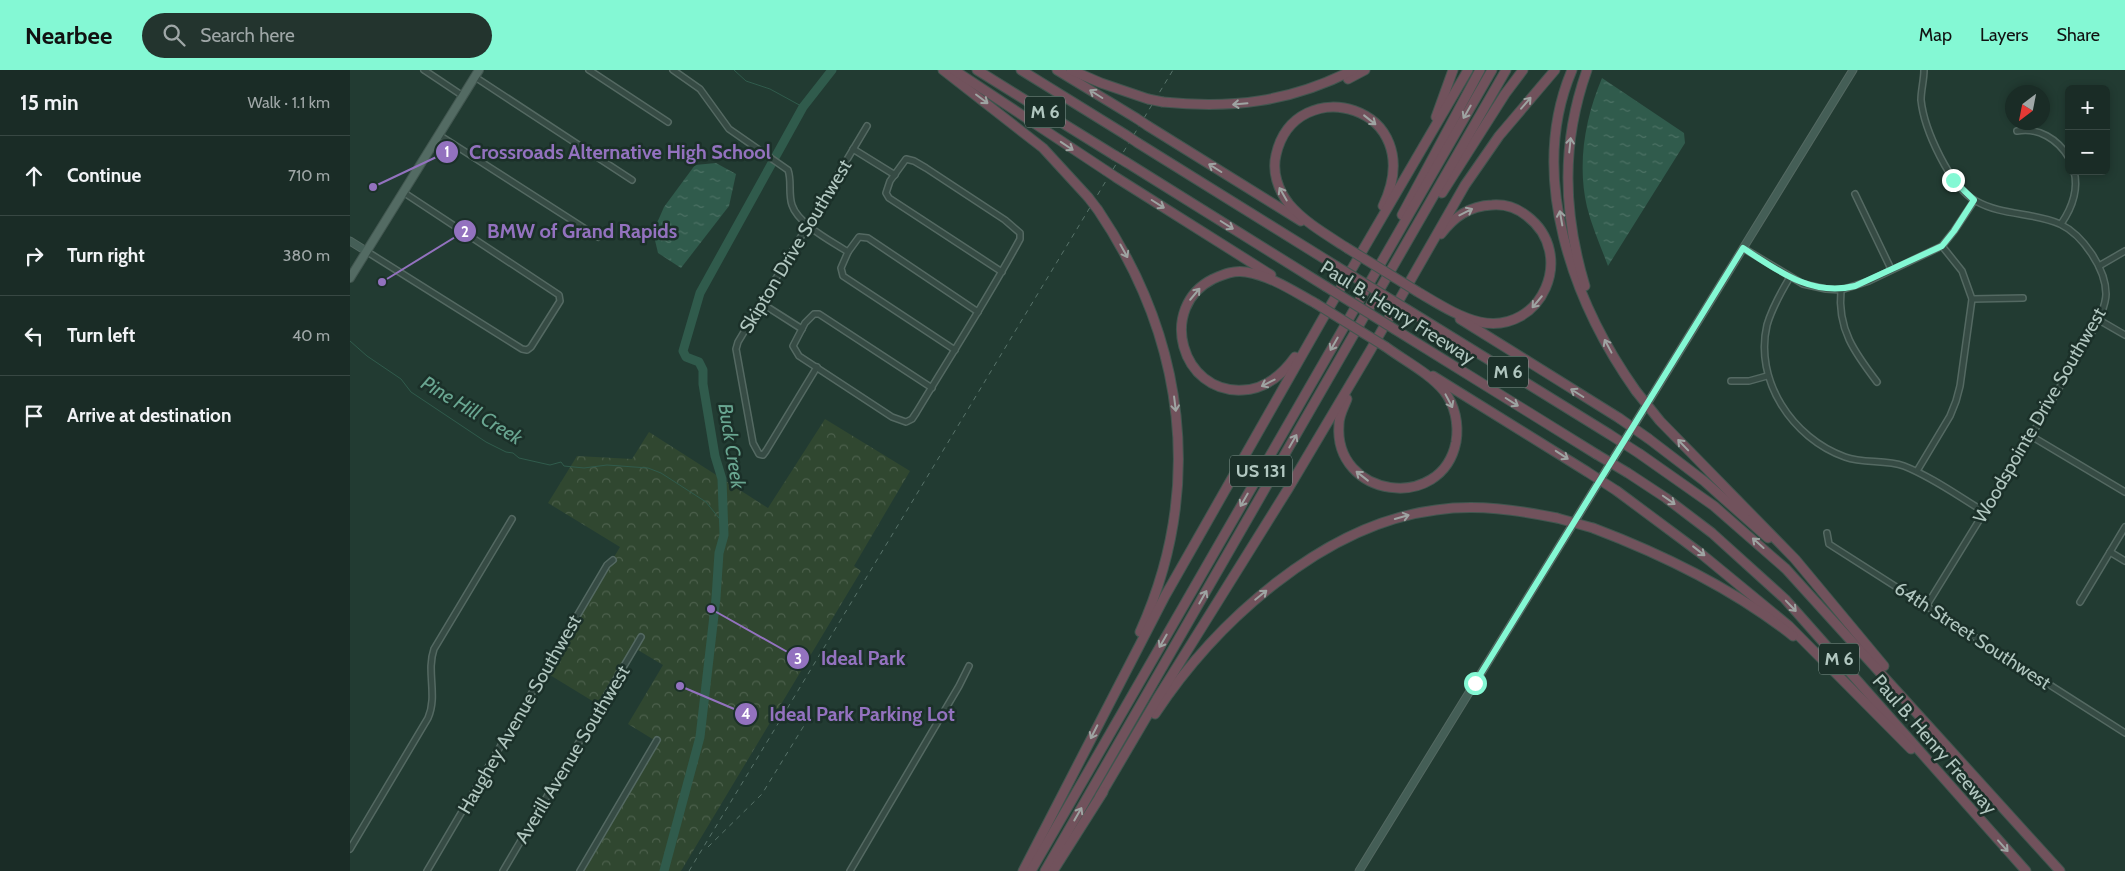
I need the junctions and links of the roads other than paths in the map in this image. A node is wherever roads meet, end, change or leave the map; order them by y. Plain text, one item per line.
1 (424, 70) edge
2 (589, 70) edge
3 (673, 70) edge
4 (943, 70) edge
5 (954, 70) edge
6 (977, 70) edge
7 (1021, 70) edge
8 (1057, 70) edge
9 (1071, 70) edge
10 (1353, 70) edge
11 (1365, 70) edge
12 (1453, 70) edge
13 (1468, 70) edge
14 (1480, 70) edge
15 (1492, 70) edge
16 (1506, 70) edge
17 (1523, 70) edge
18 (1555, 70) edge
19 (1572, 70) edge
20 (1587, 70) edge
21 (1853, 70) edge
22 (1924, 70) edge
23 (477, 74) edge
24 (463, 96) junction
25 (1274, 100) junction
26 (668, 122) dead end
27 (867, 126) dead end
28 (2016, 131) dead end
29 (439, 135) junction
30 (853, 149) junction
31 (2065, 153) edge
32 (1417, 156) junction
33 (895, 175) junction
34 (2074, 175) edge
35 (632, 180) dead end
36 (403, 192) junction
37 (1855, 194) dead end
38 (1974, 200) junction
39 (2061, 224) junction
40 (808, 225) junction
41 (598, 237) dead end
42 (350, 241) edge
43 (1942, 246) junction
44 (1347, 248) junction
45 (1364, 248) junction
46 (1743, 248) junction
47 (366, 251) junction
48 (2125, 251) edge
49 (848, 252) junction
50 (1394, 266) junction
51 (2099, 266) junction
52 (1891, 269) junction
53 (1002, 272) junction
54 (1413, 275) junction
55 (1790, 277) junction
56 (350, 278) edge
57 (1841, 290) junction
58 (1418, 292) junction
59 (1364, 293) junction
60 (2023, 298) dead end
61 (1972, 299) junction
62 (761, 302) junction
63 (1315, 303) junction
64 (978, 312) junction
65 (1322, 320) junction
66 (2099, 320) junction
67 (802, 329) junction
68 (1599, 330) junction
69 (2125, 335) edge
70 (1386, 348) junction
71 (955, 350) junction
72 (1370, 351) junction
73 (816, 368) junction
74 (1767, 376) junction
75 (1731, 381) dead end
76 (1877, 382) dead end
77 (932, 388) junction
78 (2031, 436) junction
79 (1916, 471) junction
80 (2125, 492) edge
81 (1983, 512) junction
82 (512, 519) dead end
83 (2125, 528) edge
84 (1827, 533) dead end
85 (2110, 552) junction
86 (613, 560) dead end
87 (2125, 561) edge
88 (1813, 582) junction
89 (2080, 602) dead end
90 (1927, 605) junction
91 (641, 637) dead end
92 (969, 666) dead end
93 (1844, 680) junction
94 (1105, 710) junction
95 (2125, 733) edge
96 (657, 740) dead end
97 (1970, 770) junction
98 (1100, 796) junction
99 (1991, 832) junction
100 (350, 849) edge
101 (427, 871) edge
102 (503, 871) edge
103 (580, 871) edge
104 (850, 871) edge
105 (1023, 871) edge
106 (1031, 871) edge
107 (1045, 871) edge
108 (1054, 871) edge
109 (1359, 871) edge
110 (2026, 871) edge
111 (2060, 871) edge

1 - 24 street
2 - 26 street
3 - 40 street
4 -> 94 highway, bridge
5 -> 63 highway, bridge
6 -> 99 highway, Paul B. Henry Freeway / M 6, bridge
97 -> 7 highway, Paul B. Henry Freeway / M 6, bridge
44 -> 8 highway, bridge
25 -> 9 highway, bridge
10 - 25 highway
11 - 25 highway
12 - 32 highway
13 - 32 highway
14 - 59 highway
15 -> 59 highway, US 131
16 - 50 highway, US 131
17 - 50 highway
54 -> 18 highway
68 -> 19 highway
68 -> 20 highway
21 - 46 main road
22 - 38 street, Woodspointe Drive Southwest
23 - 24 main road
23 - 35 street
24 - 29 main road
27 - 30 street, Skipton Drive Southwest
28 - 31 street
29 - 36 main road
29 - 41 street
30 - 33 street
30 - 40 street, Skipton Drive Southwest
32 - 45 highway
33 - 53 street
33 - 53 street
34 - 39 street
36 - 47 main road
36 - 47 street
37 - 52 street
38 - 39 street, Woodspointe Drive Southwest
38 - 43 street
39 - 51 street, Woodspointe Drive Southwest
40 - 49 street
40 - 62 street, Skipton Drive Southwest
42 - 47 main road
43 - 52 street
43 - 61 street
44 -> 45 highway
44 - 58 highway, bridge
45 - 65 highway
46 - 55 street
46 - 109 main road
47 - 56 main road
48 - 51 street
49 - 64 street
49 - 71 street
107 -> 50 highway, US 131
51 - 66 street, Woodspointe Drive Southwest
52 - 57 street
53 - 64 street
54 -> 58 highway
54 - 72 highway
55 - 57 street
55 - 74 street
57 - 76 street
88 -> 58 highway, bridge
59 -> 106 highway, US 131
60 - 61 street
61 - 79 street
62 - 67 street
62 - 73 street, Skipton Drive Southwest
65 -> 63 highway
63 - 70 highway, bridge
64 - 71 street
65 - 94 highway
66 - 69 street
66 - 78 street, Woodspointe Drive Southwest
67 - 73 street
67 - 77 street
88 -> 68 highway, bridge
70 -> 72 highway
70 -> 93 highway, bridge
71 - 77 street
72 - 98 highway
73 - 77 street
74 - 75 street
74 - 79 street
78 - 80 street
78 - 81 street, Woodspointe Drive Southwest
79 - 81 street
81 - 90 street, Woodspointe Drive Southwest
82 - 100 street
83 - 85 street
84 - 90 street, 64th Street Southwest
85 - 87 street
85 - 89 street
86 - 101 street, Haughey Avenue Southwest
88 - 97 highway
90 - 95 street, 64th Street Southwest
91 - 102 street, Averill Avenue Southwest
92 - 104 street
98 -> 93 highway, bridge
93 - 99 highway
94 -> 105 highway
96 - 103 street
97 - 111 highway, Paul B. Henry Freeway / M 6
98 - 108 highway
99 -> 110 highway, Paul B. Henry Freeway / M 6

